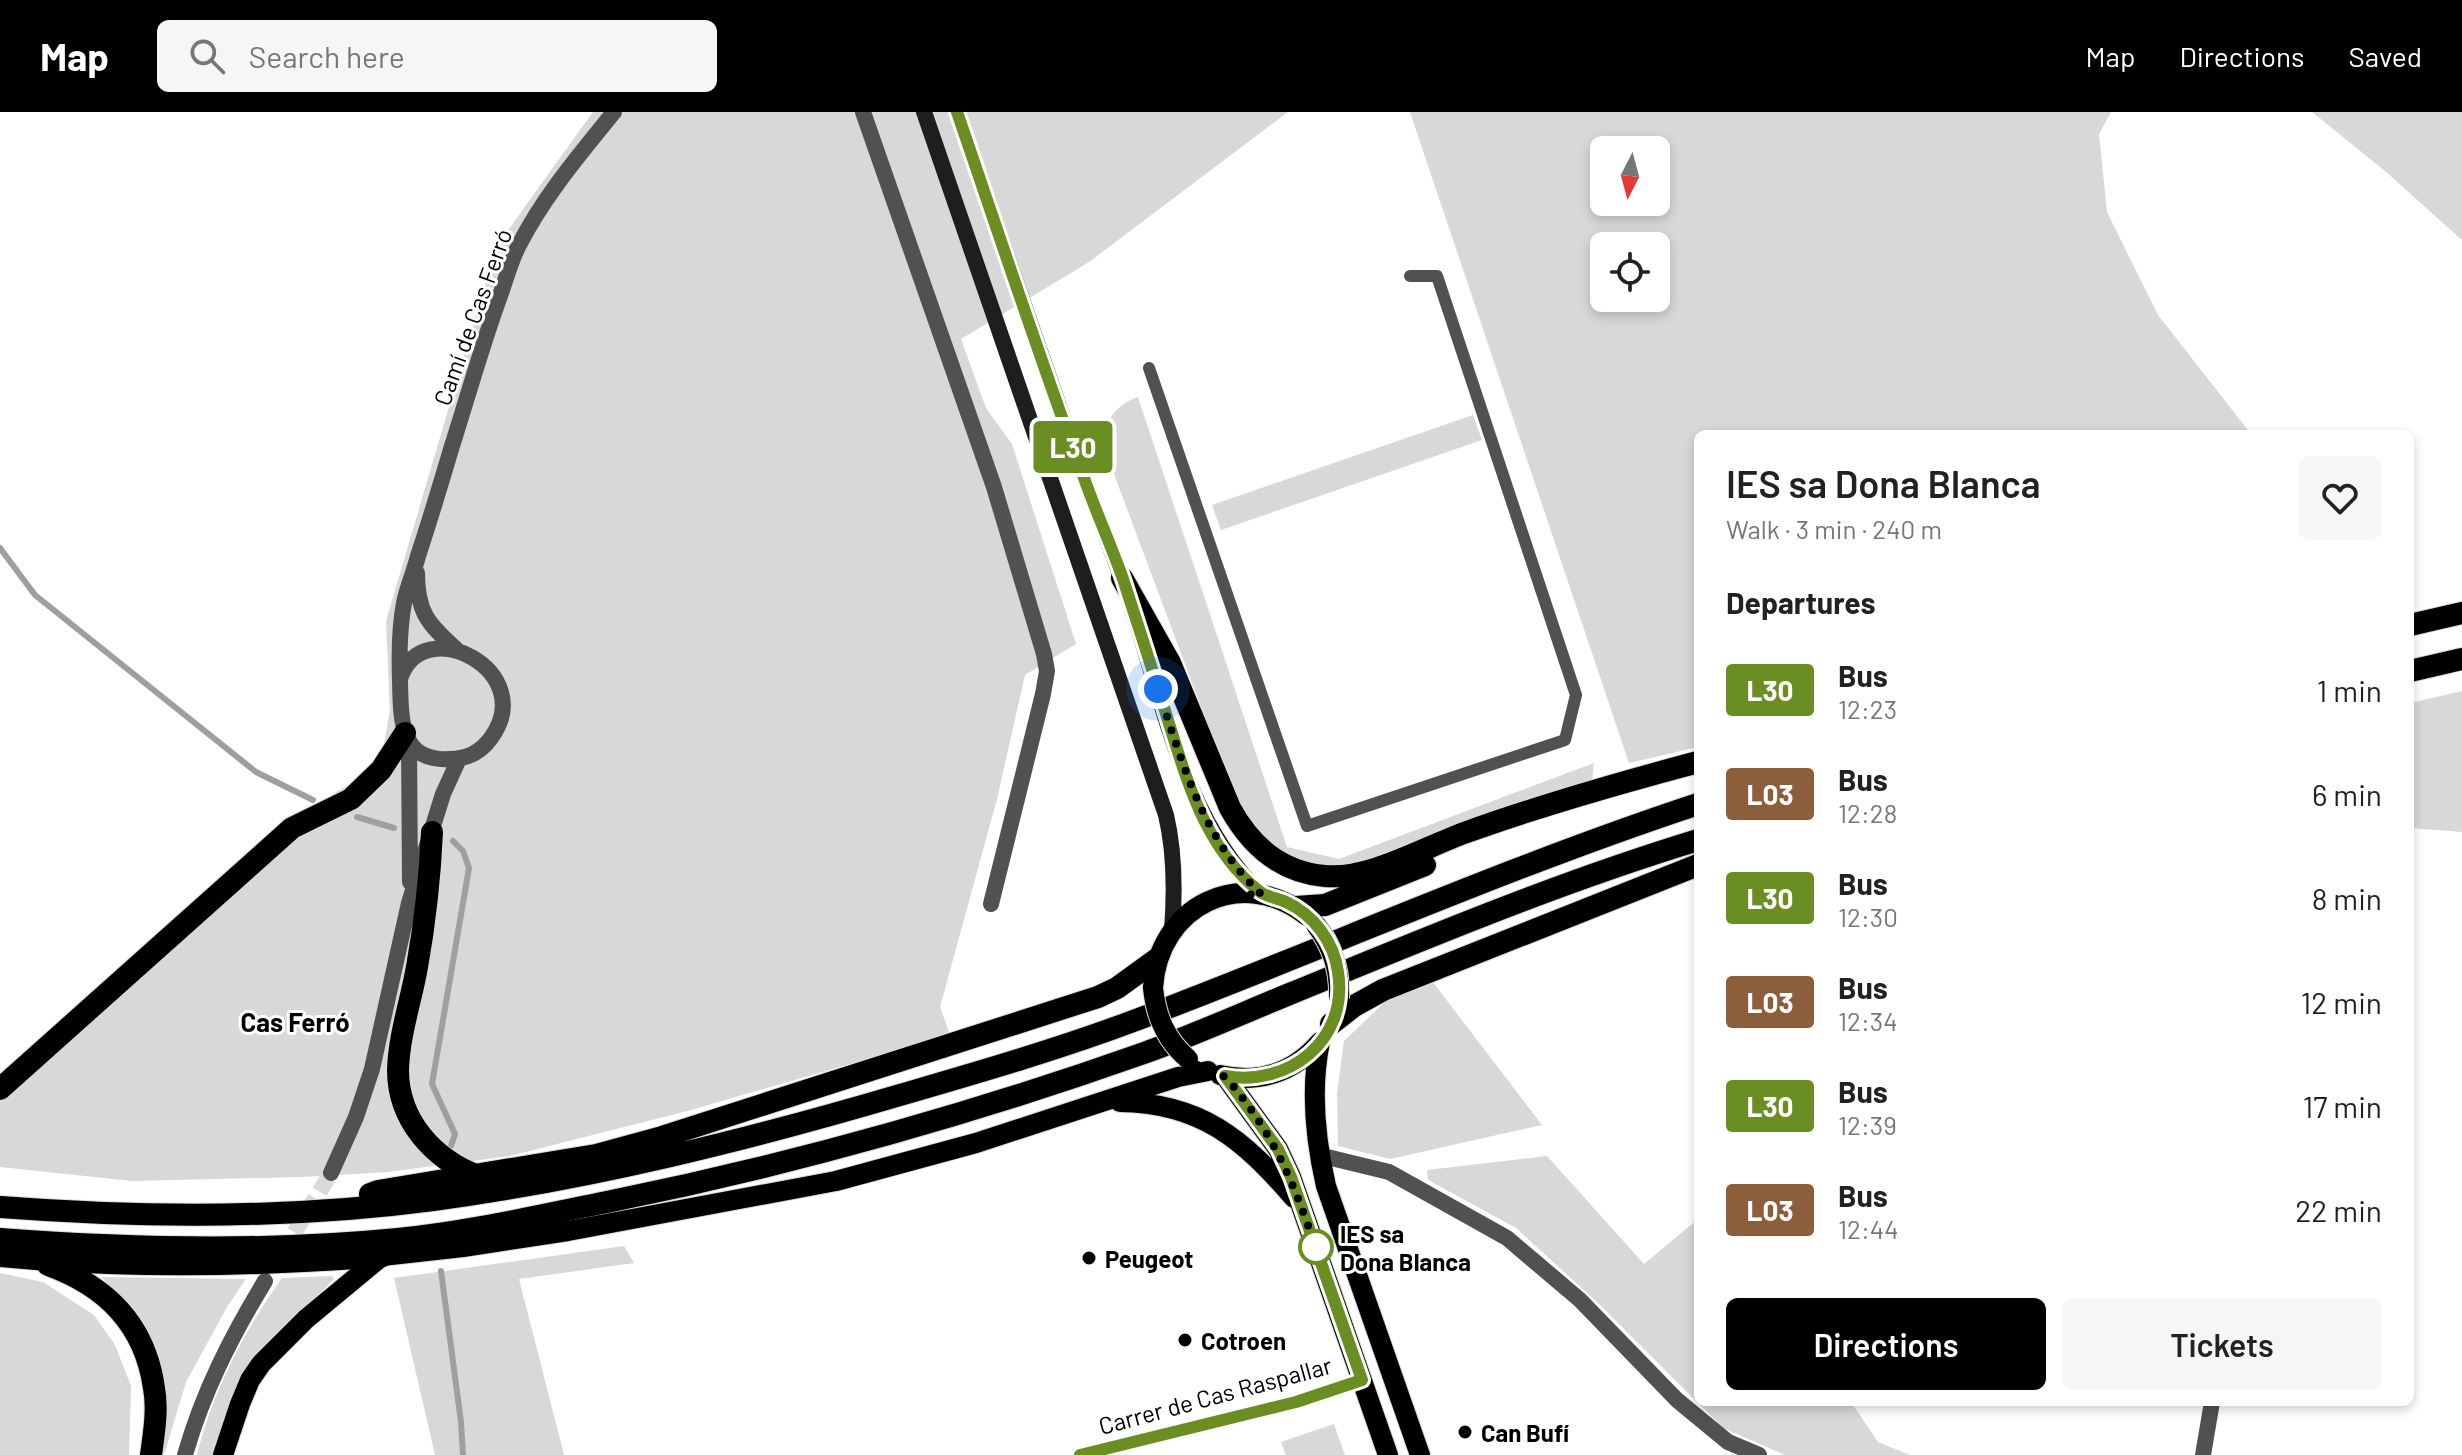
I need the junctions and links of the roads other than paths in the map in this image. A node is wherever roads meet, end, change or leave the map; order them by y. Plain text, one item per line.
1 (614, 112) edge
2 (863, 112) edge
3 (924, 112) edge
4 (957, 112) edge
5 (1410, 276) dead end
6 (1149, 368) dead end
7 (417, 560) junction
8 (1122, 578) junction
9 (2462, 613) edge
10 (2414, 624) edge
11 (456, 649) junction
12 (2462, 659) edge
13 (2414, 670) edge
14 (400, 679) junction
15 (407, 738) junction
16 (459, 759) junction
17 (1694, 763) edge
18 (1694, 772) edge
19 (1694, 805) edge
20 (432, 832) junction
21 (1694, 841) edge
22 (1694, 867) edge
23 (1262, 895) junction
24 (409, 903) junction
25 (991, 904) dead end
26 (1296, 907) junction
27 (1172, 930) junction
28 (1157, 959) junction
29 (1326, 1033) junction
30 (1216, 1074) junction
31 (0, 1089) edge
32 (1101, 1102) junction
33 (1319, 1155) junction
34 (331, 1173) tunnel mouth
35 (478, 1176) junction
36 (0, 1207) edge
37 (1302, 1207) junction
38 (331, 1210) junction
39 (0, 1239) edge
40 (0, 1256) edge
41 (382, 1256) junction
42 (31, 1259) junction
43 (265, 1281) dead end
44 (1362, 1380) junction
45 (2211, 1406) edge
46 (151, 1455) edge
47 (185, 1455) edge
48 (223, 1455) edge
49 (1080, 1455) edge
50 (1388, 1455) edge
51 (1420, 1455) edge
52 (1759, 1455) edge
53 (2203, 1455) edge

1 - 7 street, Camí de Cas Ferró
2 - 25 street
3 - 27 main road
4 - 8 main road
5 - 6 street
7 - 11 street, Camí de Cas Ferró
7 - 14 street, Camí de Cas Ferró
8 - 17 highway
8 - 23 main road
9 - 10 highway
11 - 14 street
11 - 16 street
12 - 13 highway
14 - 15 street
15 - 16 street
15 - 24 street
15 - 31 highway
16 - 20 street
18 - 26 highway
19 - 38 highway
20 - 24 street
20 - 35 highway
21 - 39 highway
22 - 29 highway
23 - 26 main road
23 - 27 main road
24 - 34 street
26 - 29 main road, bridge
27 - 28 main road
28 - 30 main road, bridge
28 - 35 highway
29 - 30 main road
29 - 33 main road
30 - 32 main road
30 - 37 main road
32 - 37 main road
32 - 41 main road
33 - 51 main road
33 - 52 street
35 - 38 highway
36 - 38 highway
37 - 44 main road
40 - 42 highway
41 - 42 highway
41 - 48 main road
42 - 46 highway
43 - 47 street
44 - 49 street, Carrer de Cas Raspallar
44 - 50 main road
45 - 53 street

